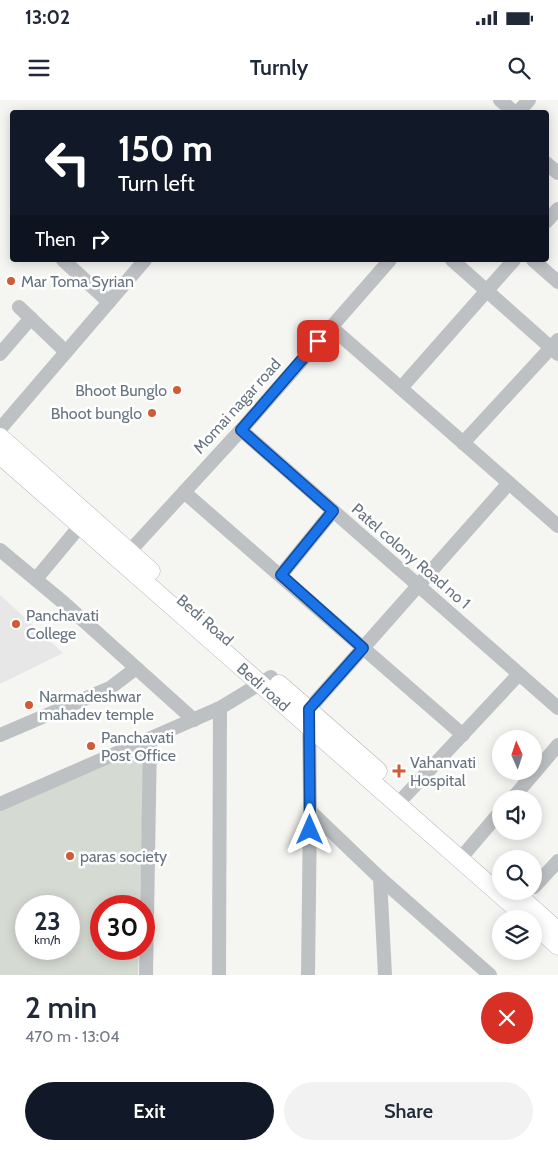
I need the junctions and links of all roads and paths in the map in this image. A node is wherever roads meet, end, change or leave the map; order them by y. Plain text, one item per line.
1 (488, 100) edge
2 (500, 100) edge
3 (529, 100) edge
4 (500, 110) edge
5 (513, 110) edge
6 (518, 110) edge
7 (558, 209) edge
8 (549, 219) edge
9 (65, 262) edge
10 (143, 262) edge
11 (388, 262) edge
12 (454, 262) edge
13 (512, 262) edge
14 (535, 262) edge
15 (558, 282) edge
16 (488, 292) junction
17 (110, 302) junction
18 (19, 307) dead end
19 (31, 318) junction
20 (331, 327) junction
21 (556, 347) edge
22 (66, 352) junction
23 (0, 354) edge
24 (401, 388) junction
25 (0, 429) edge
26 (241, 430) junction
27 (0, 437) edge
28 (463, 443) junction
29 (0, 455) edge
30 (509, 483) junction
31 (184, 492) junction
32 (333, 511) junction
33 (80, 526) junction
34 (558, 526) edge
35 (0, 550) edge
36 (129, 552) junction
37 (281, 575) junction
38 (36, 579) junction
39 (419, 586) junction
40 (363, 648) junction
41 (135, 669) junction
42 (519, 674) junction
43 (267, 680) junction
44 (220, 708) junction
45 (558, 708) edge
46 (309, 709) junction
47 (194, 720) junction
48 (310, 728) junction
49 (1, 732) edge
50 (462, 735) junction
51 (150, 740) junction
52 (558, 745) edge
53 (520, 790) edge
54 (406, 796) junction
55 (0, 804) edge
56 (310, 811) junction
57 (492, 822) edge
58 (463, 856) junction
59 (558, 861) edge
60 (492, 875) edge
61 (542, 876) edge
62 (380, 878) junction
63 (532, 900) edge
64 (519, 910) edge
65 (542, 931) edge
66 (558, 931) edge
67 (558, 946) edge
68 (146, 975) edge
69 (220, 975) edge
70 (308, 975) edge
71 (385, 975) edge
72 (490, 975) edge

1 - 4 street
2 - 5 street
3 - 6 street
7 - 8 street
9 - 17 street
10 - 17 street
11 - 20 street, Momai nagar road
12 - 16 street
13 - 16 street
14 - 15 street
16 - 21 street
16 - 24 street
17 - 22 street
18 - 19 street
19 - 22 street
19 - 23 street
20 - 24 street
20 - 26 street, Momai nagar road
21 - 28 street
22 - 25 street
24 - 28 street
26 - 31 street, Momai nagar road
26 - 32 street, Patel colony Road no 1
27 - 36 main road, Bedi Road
28 - 30 street
29 - 33 main road, Bedi road
30 - 34 street
30 - 39 street
31 - 36 street, Momai nagar road
31 - 37 street
32 - 37 street
32 - 39 street, Patel colony Road no 1
33 - 38 street
33 - 43 main road, Bedi road
35 - 38 street
36 - 43 main road, Bedi Road
37 - 40 street
38 - 41 street
39 - 40 street
39 - 42 street, Patel colony Road no 1
40 - 46 street
40 - 50 street
41 - 47 street
41 - 49 street
42 - 45 street, Patel colony Road no 1
42 - 50 street
43 - 44 street
43 - 46 main road, Bedi Road
43 - 48 main road, Bedi road
44 - 47 street
44 - 69 street
46 - 48 street
46 - 54 main road, Bedi Road
47 - 51 street
48 - 56 street
48 - 58 main road, Bedi road
50 - 54 street
51 - 55 street
51 - 68 street
52 - 53 street
54 - 58 main road, Bedi Road
56 - 62 street
56 - 70 street
57 - 58 street
58 - 60 main road, Bedi Road
58 - 64 main road, Bedi road
59 - 61 street
62 - 71 street
62 - 72 street
63 - 66 main road
65 - 67 main road

